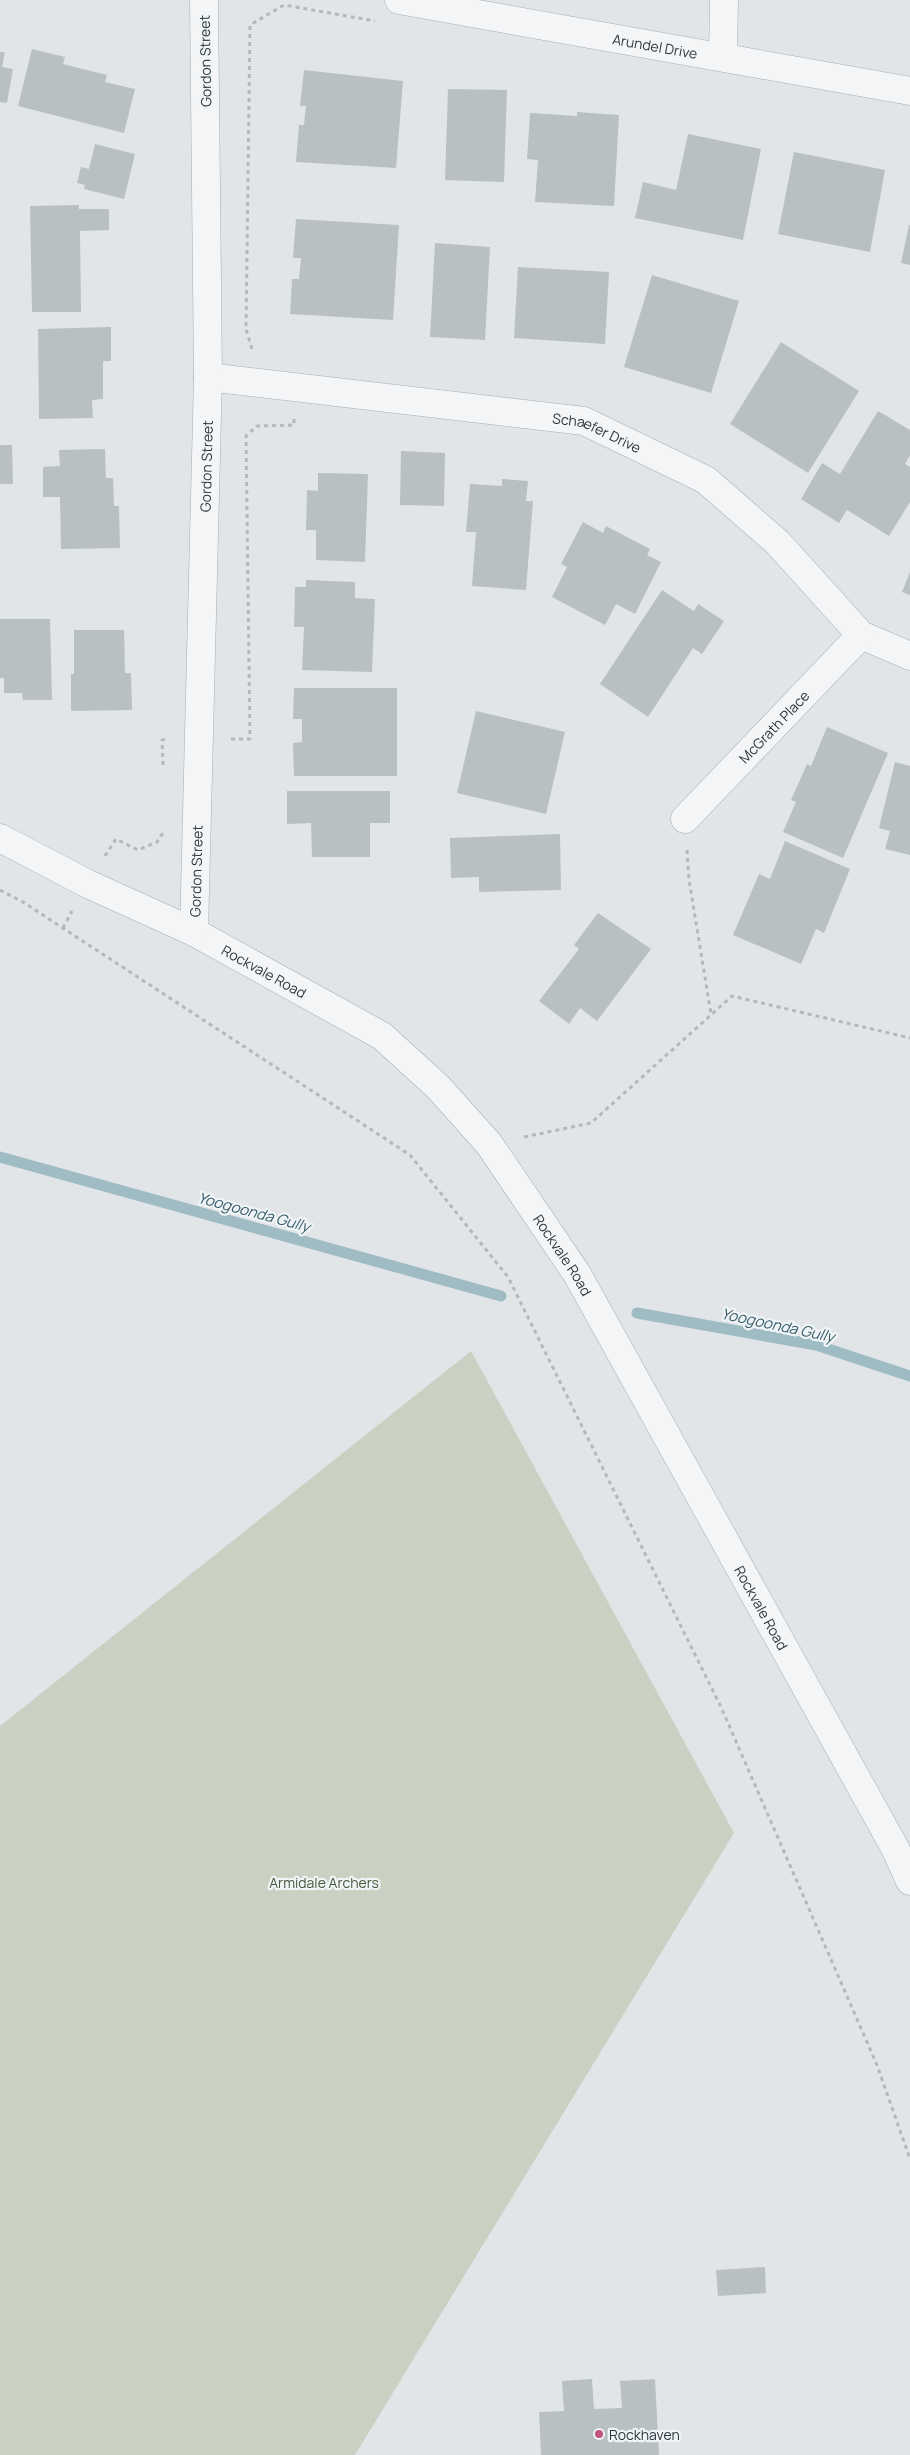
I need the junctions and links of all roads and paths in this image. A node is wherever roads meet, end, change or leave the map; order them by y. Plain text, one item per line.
1 (204, 0) edge
2 (399, 0) edge
3 (724, 0) edge
4 (382, 22) dead end
5 (724, 58) junction
6 (910, 91) edge
7 (254, 356) dead end
8 (208, 376) junction
9 (294, 415) dead end
10 (860, 635) junction
11 (910, 656) edge
12 (173, 739) dead end
13 (241, 739) dead end
14 (163, 769) dead end
15 (685, 819) dead end
16 (166, 828) dead end
17 (0, 838) edge
18 (104, 856) dead end
19 (690, 880) dead end
20 (0, 890) edge
21 (70, 914) dead end
22 (63, 928) junction
23 (194, 932) junction
24 (711, 1014) junction
25 (910, 1038) edge
26 (489, 1144) junction
27 (910, 1882) edge
28 (910, 2159) edge

1 - 8 street, Gordon Street
2 - 5 street, Arundel Drive
3 - 5 street
4 - 7 path
5 - 6 street, Arundel Drive
8 - 10 street, Schaefer Drive
8 - 23 street, Gordon Street
9 - 13 path
10 - 11 street, Schaefer Drive
10 - 15 street, McGrath Place
12 - 14 path
16 - 18 path
17 - 23 street, Rockvale Road
19 - 24 path
20 - 22 path
21 - 22 path
22 - 28 path
23 - 26 street, Rockvale Road
24 - 25 path
24 - 26 path
26 - 27 street, Rockvale Road

